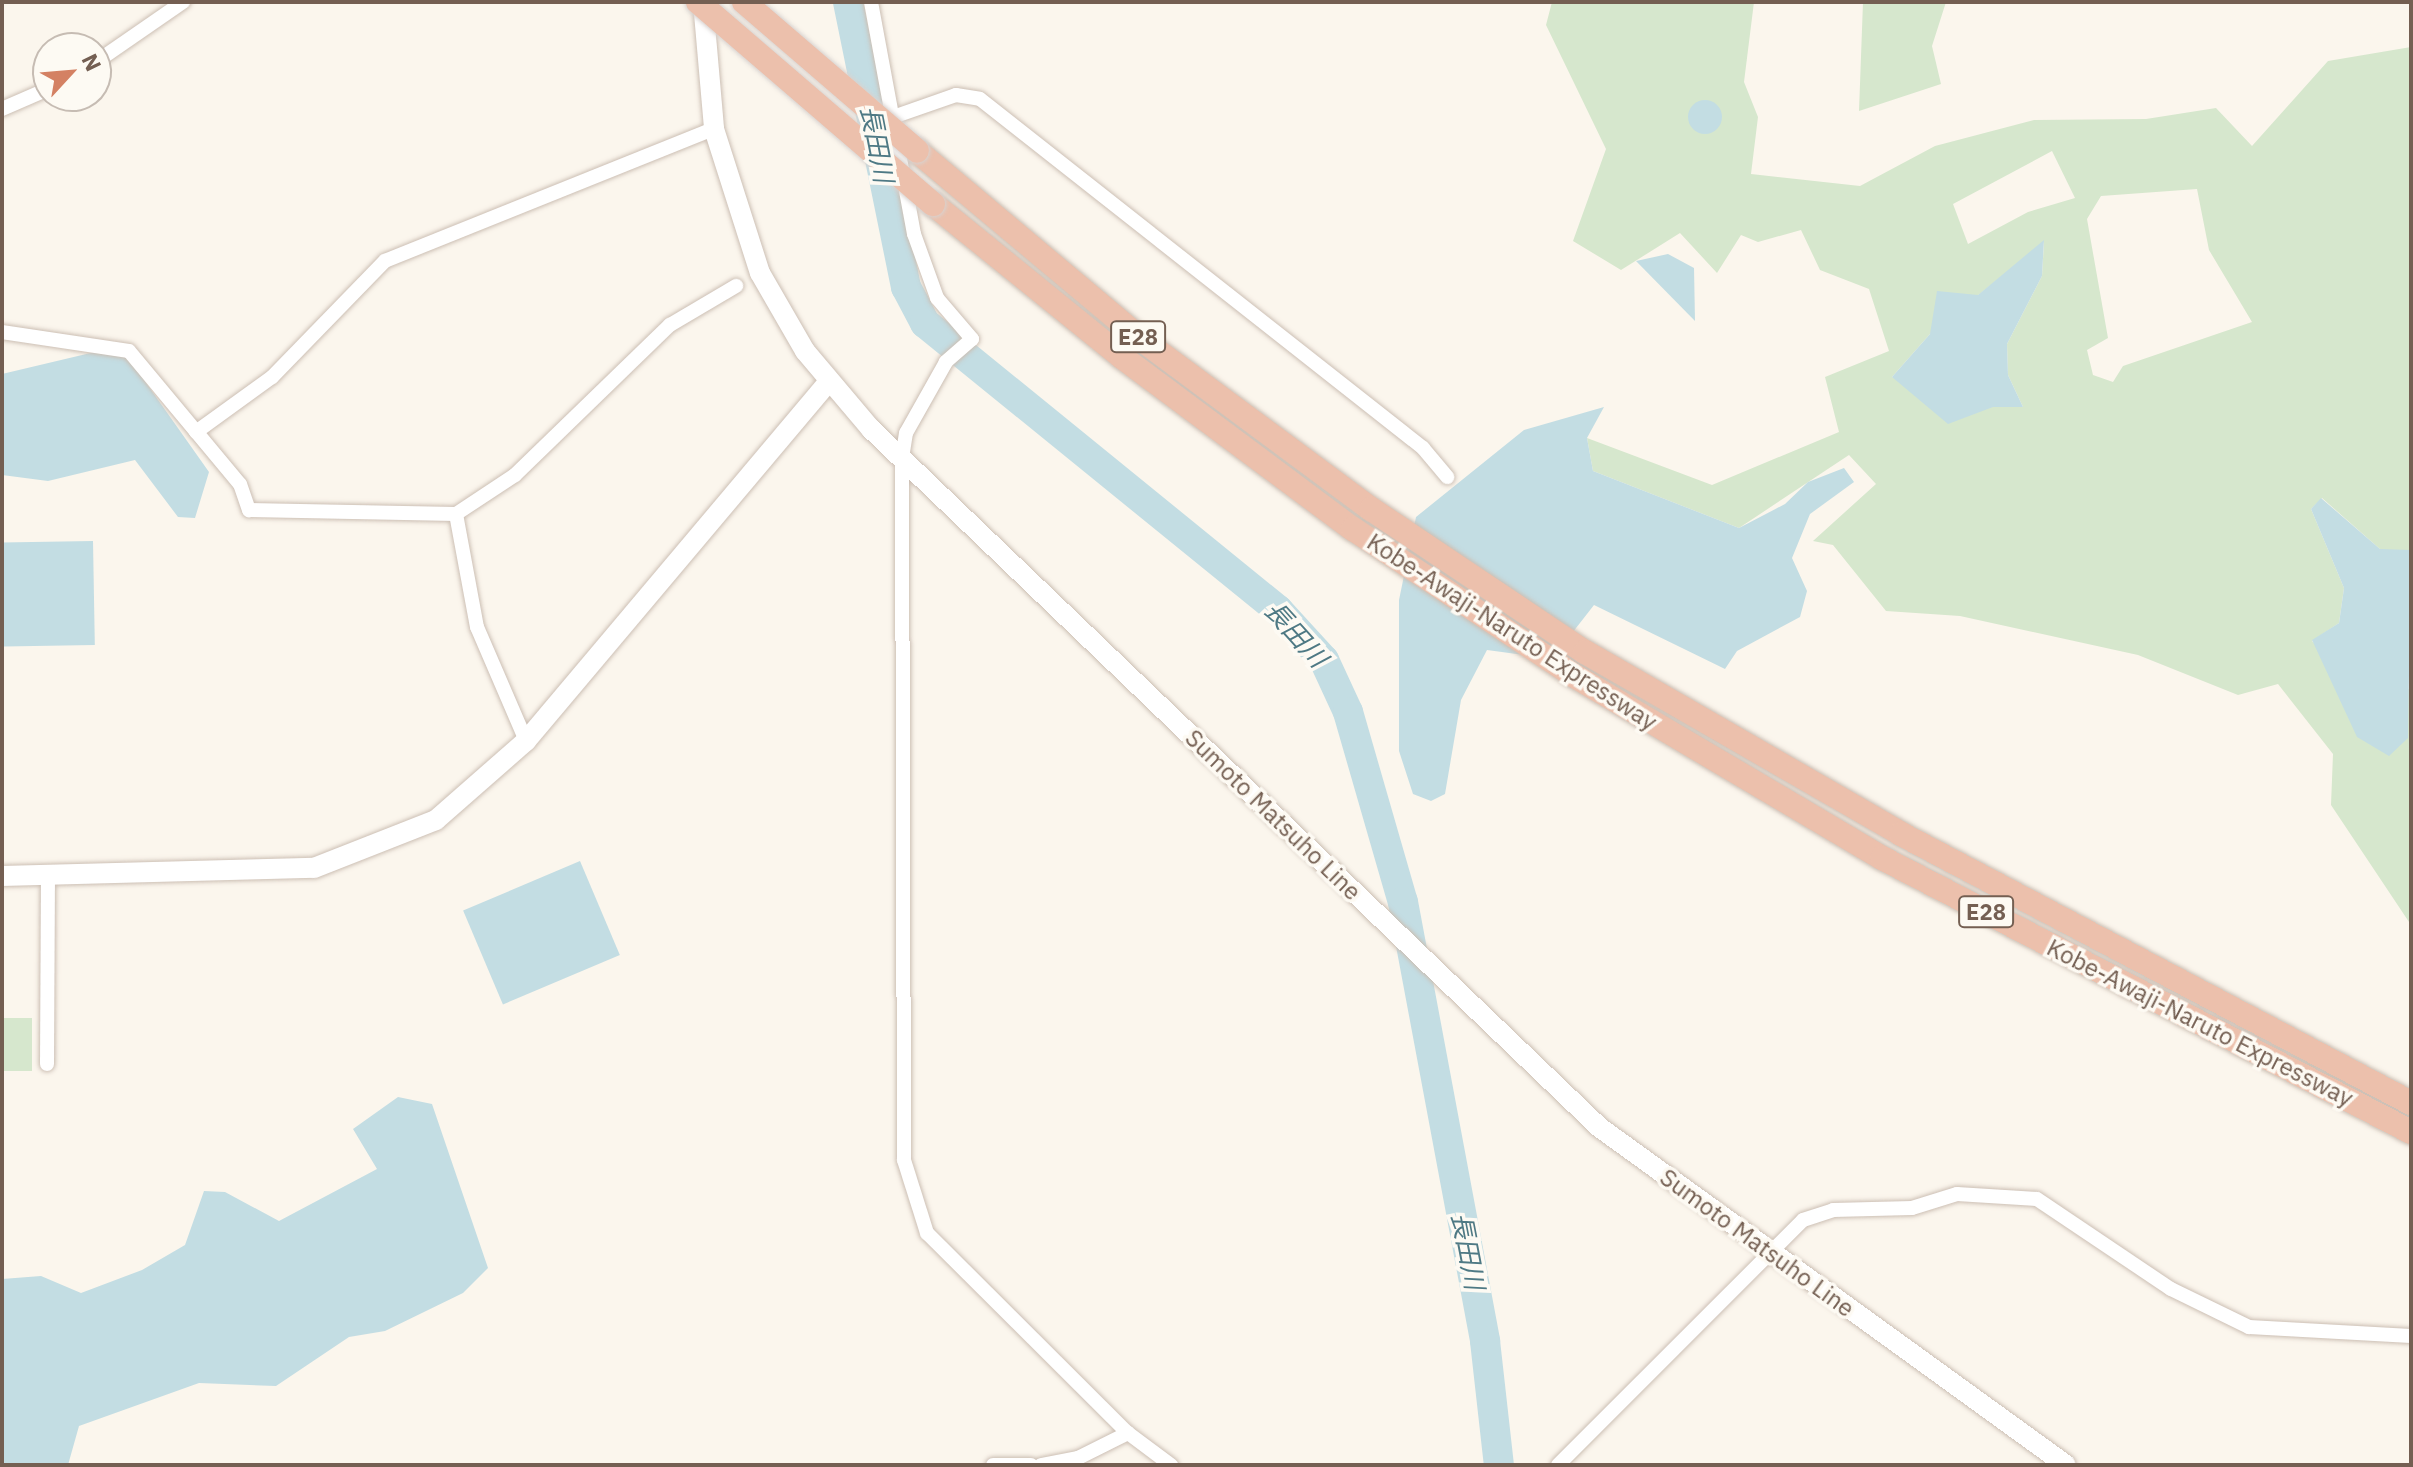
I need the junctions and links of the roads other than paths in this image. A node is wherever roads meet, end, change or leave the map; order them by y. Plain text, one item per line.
1 (183, 2) edge
2 (700, 2) edge
3 (744, 2) edge
4 (871, 2) edge
5 (112, 51) edge
6 (32, 96) edge
7 (2, 109) edge
8 (893, 117) junction
9 (714, 129) junction
10 (736, 286) dead end
11 (2, 332) edge
12 (828, 382) junction
13 (196, 432) junction
14 (902, 458) junction
15 (1447, 477) dead end
16 (456, 514) junction
17 (526, 741) junction
18 (2, 876) edge
19 (48, 876) junction
20 (47, 1064) dead end
21 (2411, 1103) edge
22 (2411, 1132) edge
23 (1768, 1253) junction
24 (2411, 1336) edge
25 (1128, 1433) junction
26 (993, 1465) edge
27 (1031, 1465) edge
28 (1041, 1465) edge
29 (1171, 1465) edge
30 (1558, 1465) edge
31 (2066, 1465) edge

1 - 5 street
2 - 9 main road, Sumoto Matsuho Line
2 - 22 highway, Kobe-Awaji-Naruto Expressway / E28, bridge
3 - 21 highway, Kobe-Awaji-Naruto Expressway / E28, bridge
4 - 8 street
6 - 7 street
8 - 14 street
8 - 15 street
9 - 12 main road, Sumoto Matsuho Line
9 - 13 street
10 - 16 street
11 - 13 street
12 - 14 main road, Sumoto Matsuho Line
12 - 17 main road
13 - 16 street
14 - 23 main road, Sumoto Matsuho Line
14 - 25 street
16 - 17 street
17 - 19 main road
18 - 19 main road
19 - 20 street
23 - 24 street
23 - 30 street
23 - 31 main road, Sumoto Matsuho Line
25 - 28 street
25 - 29 street
26 - 27 street

